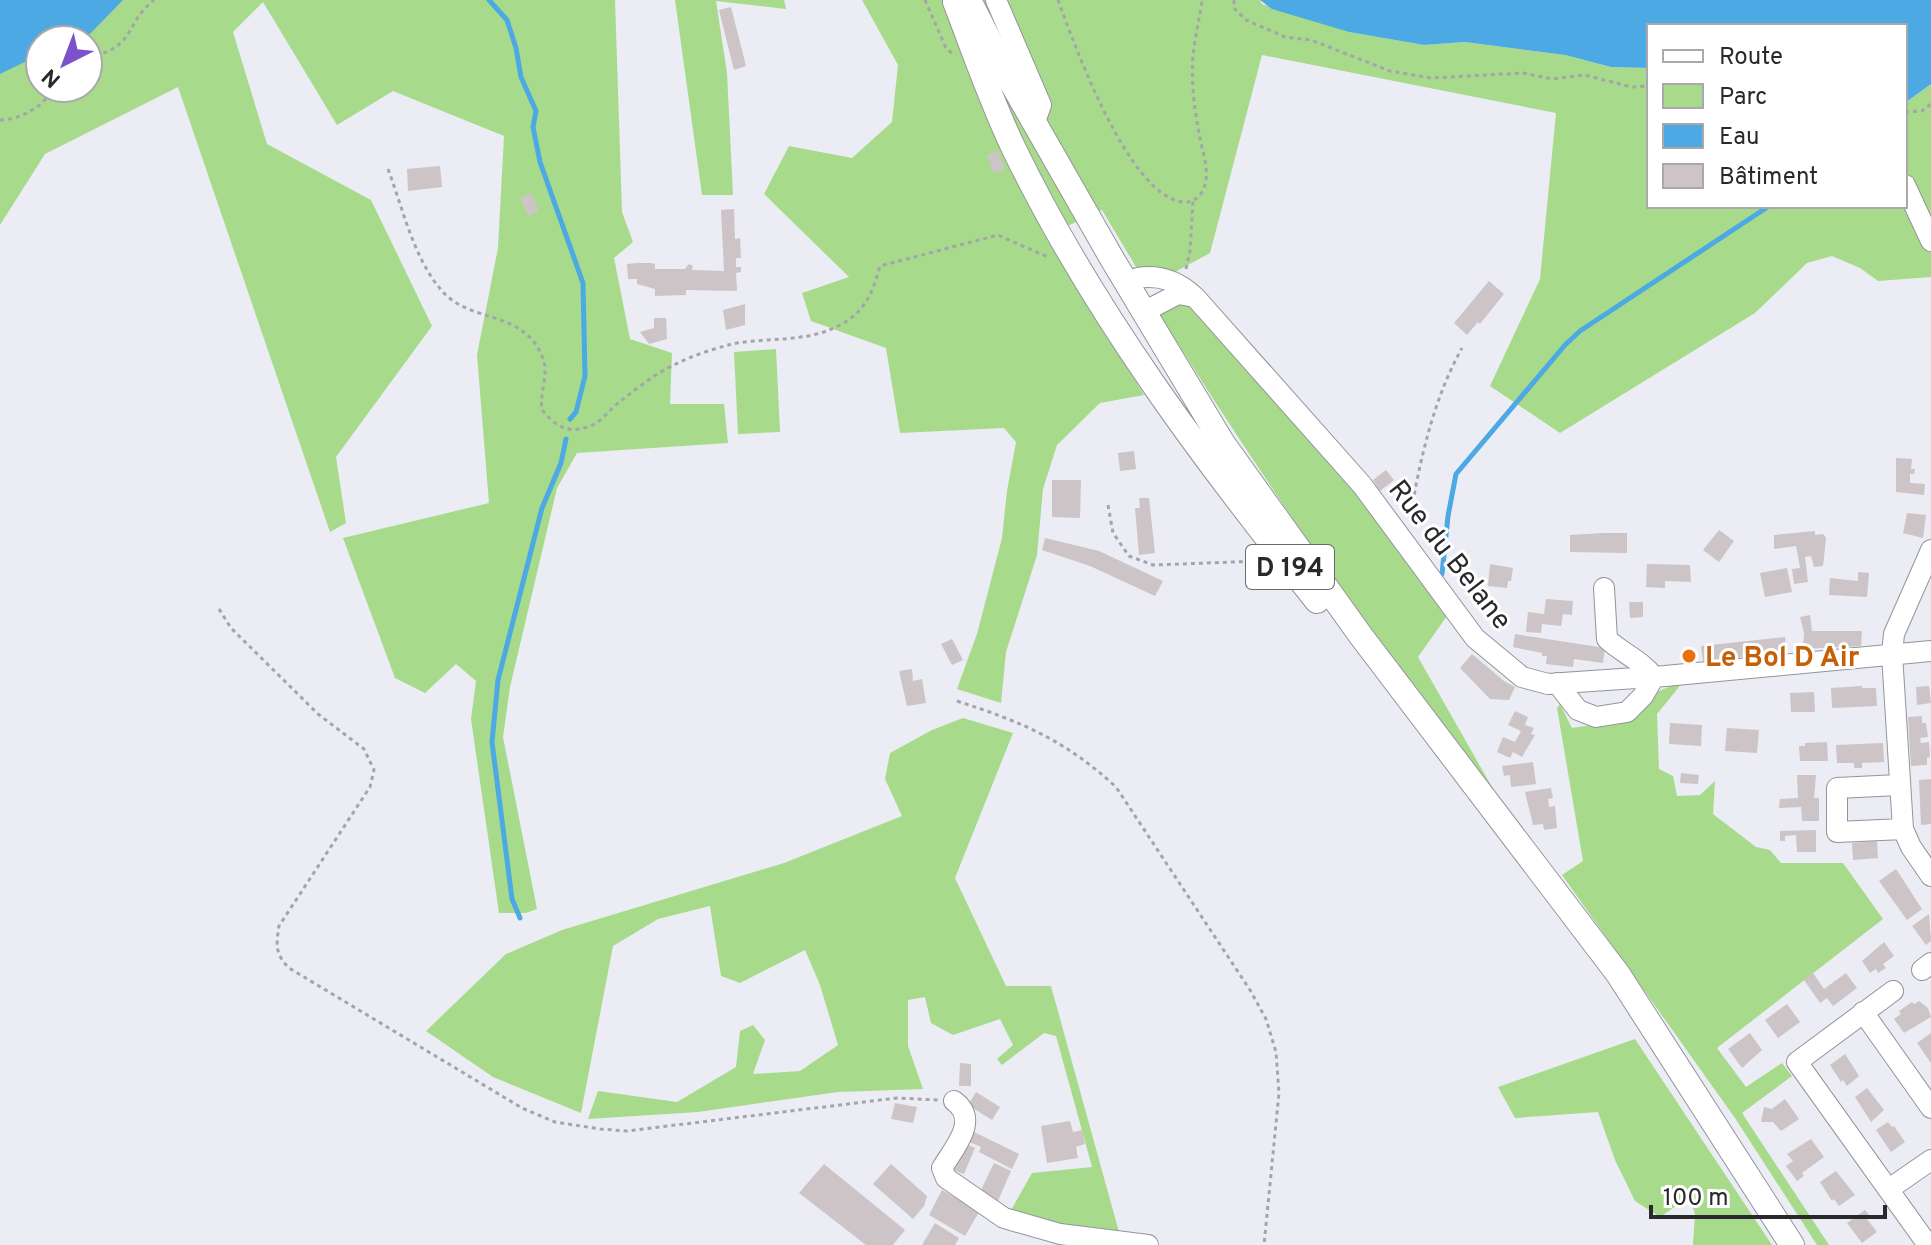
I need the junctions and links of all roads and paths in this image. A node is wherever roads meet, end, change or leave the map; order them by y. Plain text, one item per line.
1 (154, 0) edge
2 (954, 0) edge
3 (969, 0) edge
4 (996, 0) edge
5 (1058, 0) edge
6 (1202, 0) edge
7 (1234, 0) edge
8 (104, 54) edge
9 (1647, 86) edge
10 (43, 104) edge
11 (1931, 104) edge
12 (1907, 112) edge
13 (0, 120) edge
14 (1035, 122) junction
15 (388, 169) dead end
16 (1907, 189) edge
17 (1193, 201) junction
18 (1931, 241) edge
19 (1052, 259) dead end
20 (1129, 276) junction
21 (1089, 285) junction
22 (1188, 290) junction
23 (1153, 307) dead end
24 (1462, 348) dead end
25 (1108, 505) dead end
26 (1406, 542) junction
27 (1931, 550) edge
28 (1278, 552) junction
29 (1604, 588) dead end
30 (219, 609) dead end
31 (1931, 651) edge
32 (1892, 654) junction
33 (1654, 677) junction
34 (1557, 683) junction
35 (957, 701) dead end
36 (1899, 785) junction
37 (1903, 829) junction
38 (1931, 876) edge
39 (1893, 991) dead end
40 (1863, 1012) junction
41 (1693, 1092) junction
42 (954, 1101) joint
43 (1931, 1108) edge
44 (1931, 1160) edge
45 (1889, 1189) junction
46 (1145, 1245) edge
47 (1264, 1245) edge
48 (1792, 1245) edge
49 (1928, 1245) edge

1 - 8 path
2 - 21 main road, D 194
3 - 14 main road, D 194
4 - 14 street
5 - 17 path
6 - 17 path
7 - 9 path
10 - 13 path
11 - 12 path
14 - 20 main road, D 194
15 - 19 path
16 - 18 street
17 - 22 path
20 - 21 street
20 - 22 street
20 - 41 main road, D 194
21 - 28 main road, D 194
22 - 23 street
22 - 26 street, Rue du Belane
24 - 26 path
25 - 28 path
26 - 34 street, Rue du Belane
27 - 32 street
28 - 41 main road, D 194
29 - 33 street
30 - 42 path
31 - 32 street, Rue du Belane
32 - 33 street, Rue du Belane
32 - 36 street
33 - 34 street, Rue du Belane
33 - 34 street
35 - 47 path
36 - 37 street
36 - 37 street
37 - 38 street
39 - 40 street
40 - 43 street
40 - 45 street
41 - 48 main road, D 194
42 - 46 street
44 - 45 street
45 - 49 street

